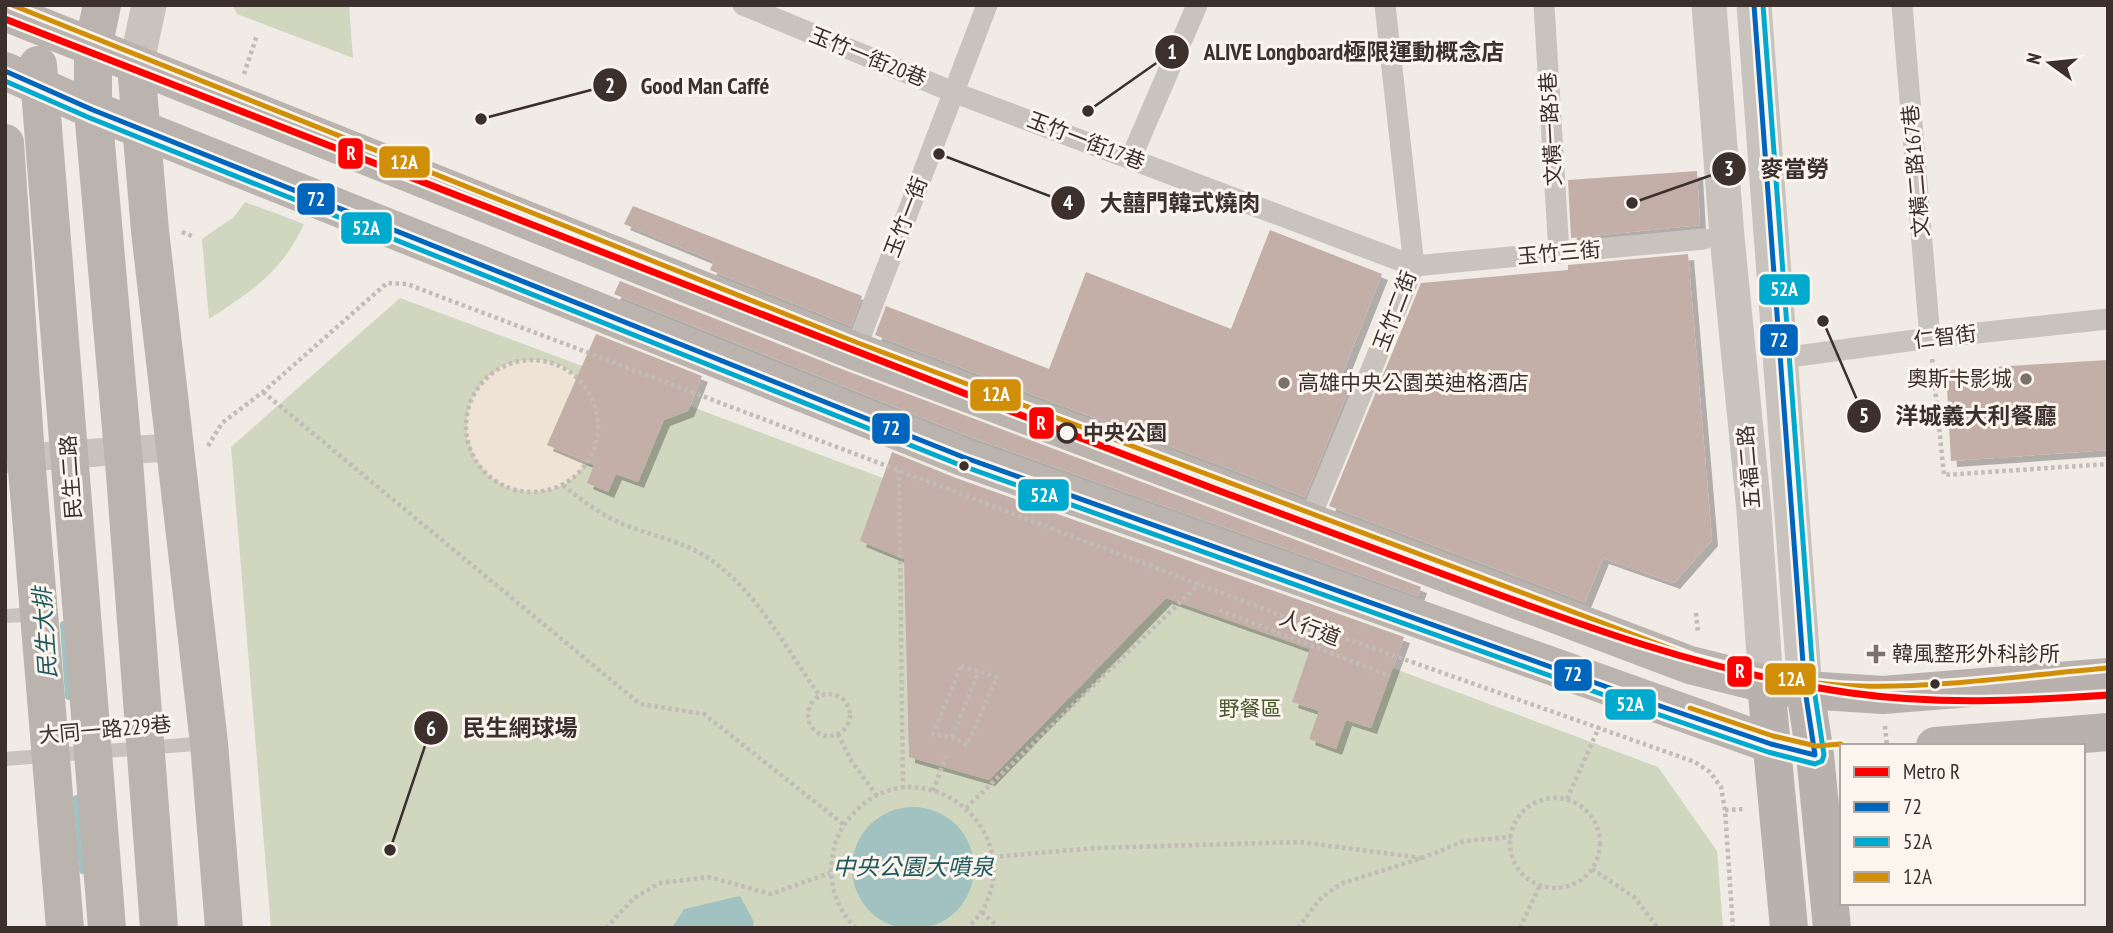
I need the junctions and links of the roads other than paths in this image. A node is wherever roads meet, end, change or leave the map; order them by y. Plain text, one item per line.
1 (102, 5) edge
2 (149, 5) edge
3 (743, 5) edge
4 (987, 5) edge
5 (1197, 5) edge
6 (1385, 5) edge
7 (1544, 5) edge
8 (1709, 5) edge
9 (1754, 5) edge
10 (1902, 5) edge
11 (27, 15) edge
12 (93, 48) junction
13 (136, 66) junction
14 (22, 78) edge
15 (953, 92) junction
16 (93, 110) junction
17 (141, 129) junction
18 (5, 143) edge
19 (1131, 159) junction
20 (1704, 239) dead end
21 (1559, 254) junction
22 (1414, 267) junction
23 (2108, 319) edge
24 (1930, 338) junction
25 (855, 351) junction
26 (1782, 358) junction
27 (191, 450) junction
28 (123, 451) junction
29 (70, 454) junction
30 (15, 458) edge
31 (1309, 522) junction
32 (22, 615) edge
33 (2108, 677) edge
34 (1766, 684) junction
35 (1805, 690) junction
36 (2108, 732) edge
37 (209, 743) junction
38 (1771, 744) junction
39 (1960, 744) edge
40 (146, 748) junction
41 (91, 753) junction
42 (1828, 754) edge
43 (51, 756) junction
44 (5, 760) edge
45 (65, 928) edge
46 (107, 928) edge
47 (159, 928) edge
48 (224, 928) edge
49 (1789, 928) edge
50 (1832, 928) edge

1 - 12 main road
2 - 13 street
3 - 15 street, 玉竹一街20巷
4 - 15 street, 玉竹一街
5 - 19 street
6 - 22 street, 玉竹二街
7 - 21 street, 文橫一路5巷
8 - 34 street, 五福二路
9 - 26 street, 五福二路
10 - 24 street, 文橫二路167巷
11 - 12 main road
11 - 14 main road, 民生二路
12 - 13 main road
12 - 16 main road
13 - 17 main road
13 - 25 main road
14 - 16 main road
14 - 29 main road, 民生二路
15 - 19 street, 玉竹一街17巷
15 - 25 street, 玉竹一街
16 - 17 main road
16 - 28 main road
17 - 27 main road
17 - 38 main road
18 - 30 main road
19 - 22 street, 玉竹一街17巷
20 - 21 street, 玉竹三街
21 - 22 street, 玉竹三街
22 - 31 street, 玉竹二街
23 - 24 street, 仁智街
24 - 26 street, 仁智街
25 - 31 main road
26 - 35 street, 五福二路
27 - 28 street
27 - 37 main road
28 - 29 street
28 - 40 main road
29 - 30 street
29 - 41 main road, 民生二路
30 - 32 main road
31 - 34 main road
32 - 43 main road
33 - 35 main road
34 - 35 main road
34 - 38 main road, 五福二路
35 - 42 main road, 五福二路
36 - 39 main road
37 - 40 lane, 大同一路229巷
37 - 48 main road
38 - 42 main road
38 - 49 main road, 五福二路
40 - 41 lane, 大同一路229巷
40 - 47 main road
41 - 43 lane, 大同一路229巷
41 - 46 main road, 民生二路
42 - 50 main road, 五福二路
43 - 44 lane, 大同一路229巷
43 - 45 main road

